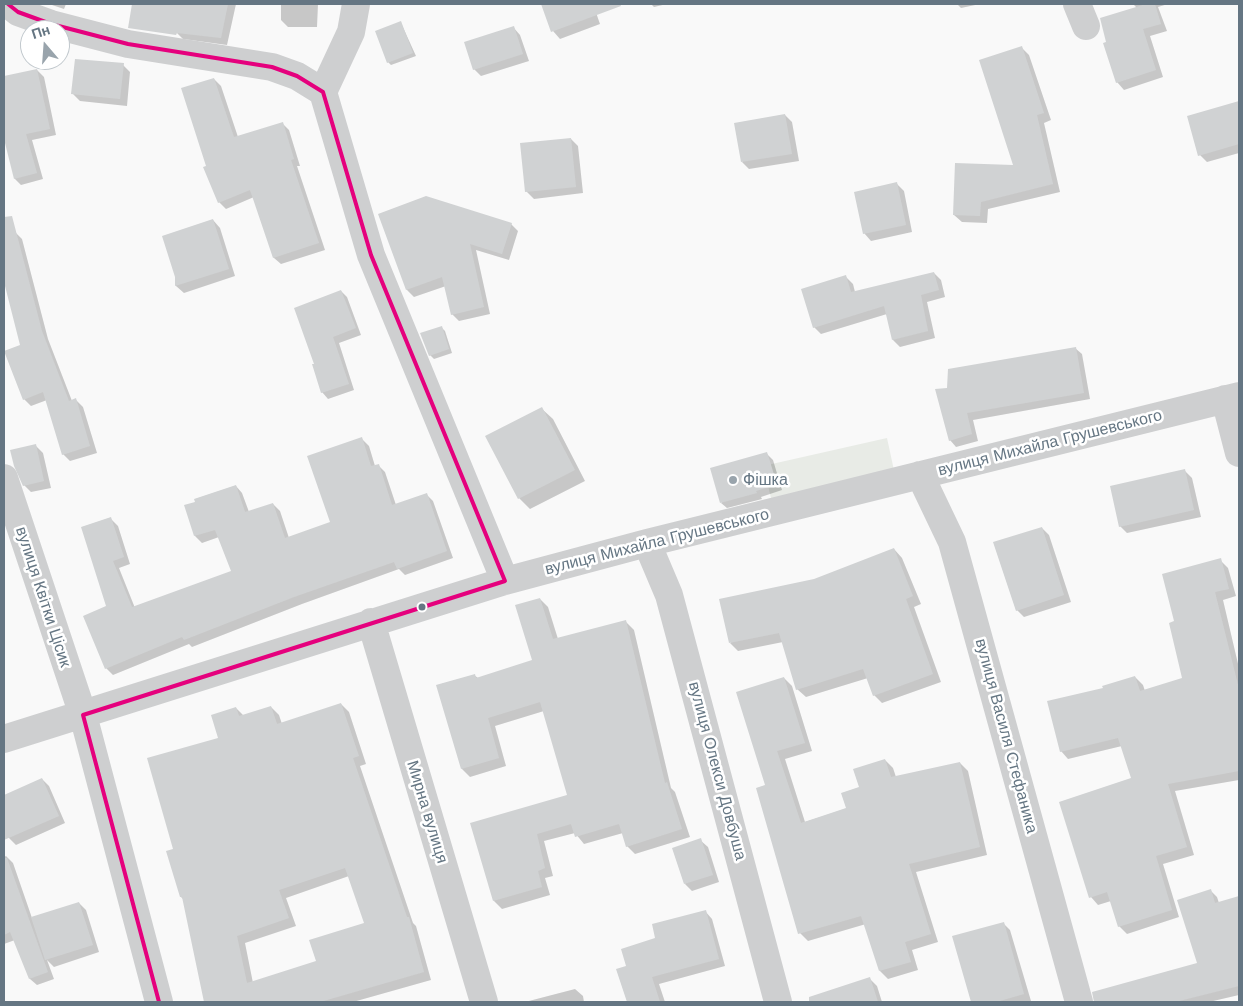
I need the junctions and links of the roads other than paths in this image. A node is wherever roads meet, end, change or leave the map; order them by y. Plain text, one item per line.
1 (8, 4) edge
2 (356, 4) edge
3 (323, 92) junction
4 (1232, 398) edge
5 (1239, 453) edge
6 (920, 475) junction
7 (4, 478) edge
8 (647, 543) junction
9 (505, 581) junction
10 (371, 622) junction
11 (82, 715) junction
12 (4, 739) edge
13 (159, 1002) edge
14 (484, 1002) edge
15 (778, 1002) edge
16 (1079, 1002) edge

1 - 3 street
2 - 3 street
3 - 9 street
4 - 5 street
4 - 6 street, вулиця Михайла Грушевського
6 - 8 street, вулиця Михайла Грушевського
6 - 16 street, вулиця Василя Стефаника
7 - 11 street, вулиця Квітки Цісик
8 - 9 street, вулиця Михайла Грушевського
8 - 15 street, вулиця Олекси Довбуша
9 - 10 street, вулиця Михайла Грушевського
10 - 11 street, вулиця Михайла Грушевського
10 - 14 street, Мирна вулиця
11 - 12 street, вулиця Михайла Грушевського
11 - 13 street, вулиця Квітки Цісик

